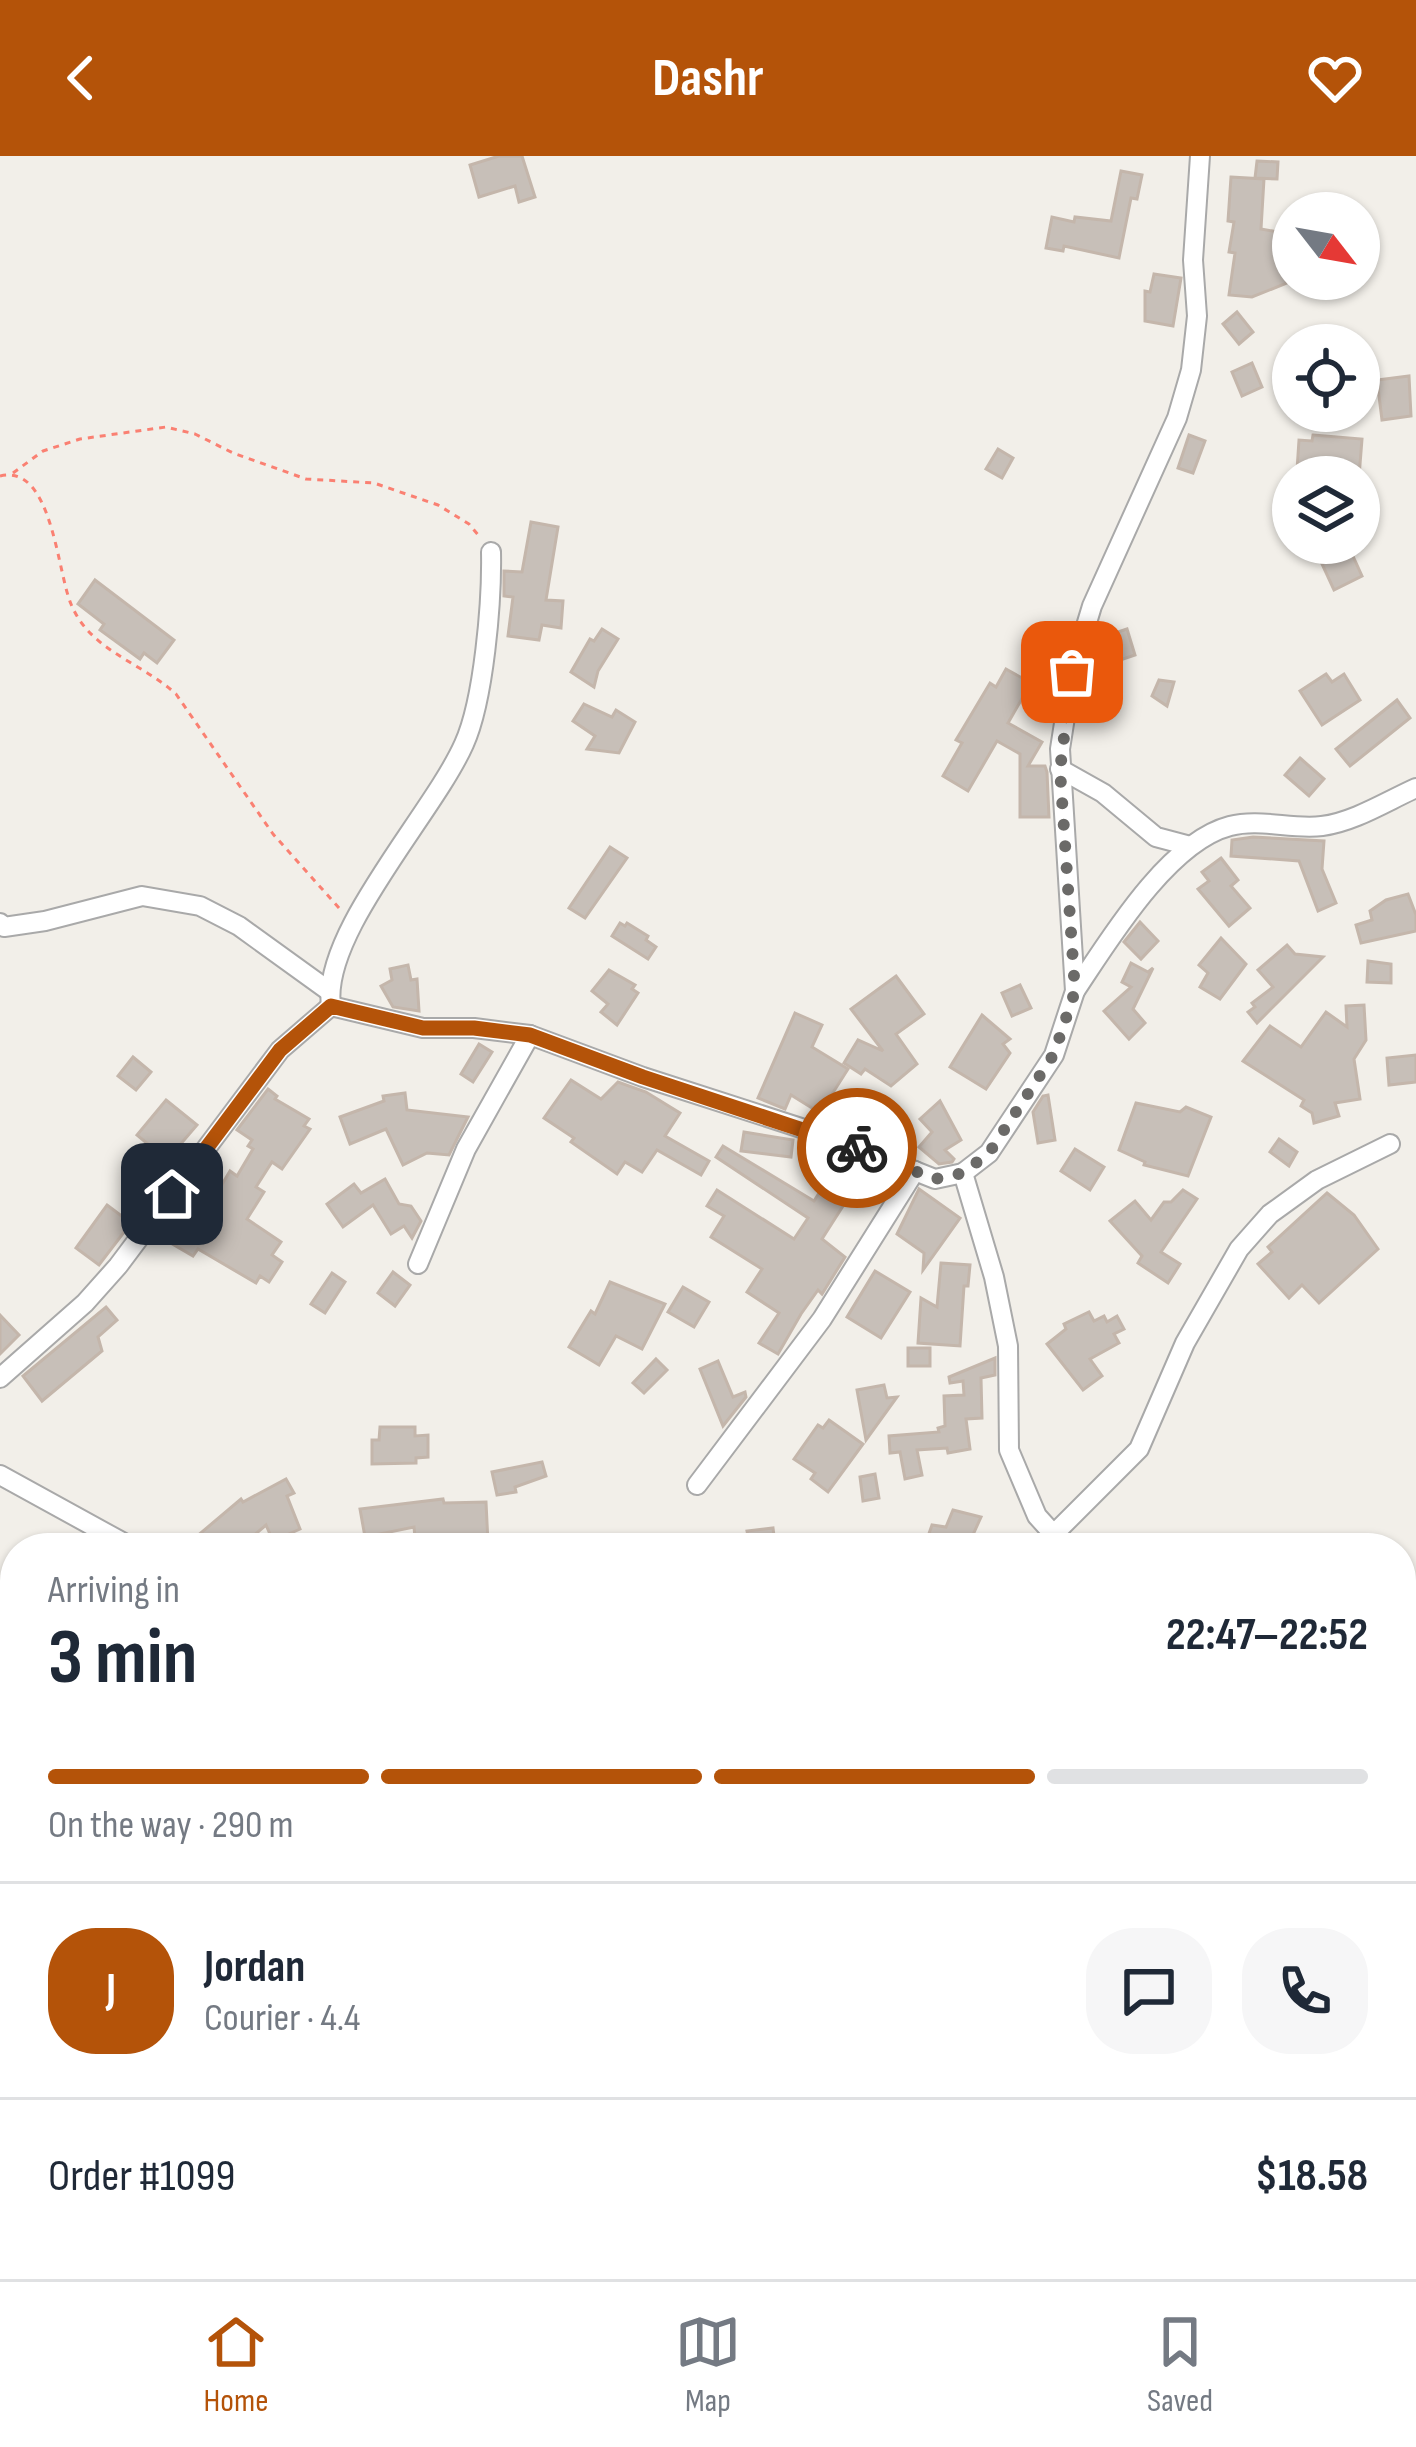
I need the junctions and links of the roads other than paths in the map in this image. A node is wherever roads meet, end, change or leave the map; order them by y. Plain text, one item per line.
1 (1200, 156) edge
2 (491, 552) road end
3 (1060, 770) junction
4 (1416, 788) edge
5 (1190, 846) junction
6 (0, 923) edge
7 (1075, 991) junction
8 (330, 998) junction
9 (530, 1035) junction
10 (1390, 1144) dead end
11 (915, 1171) junction
12 (963, 1173) junction
13 (418, 1264) dead end
14 (0, 1378) edge
15 (0, 1475) edge
16 (697, 1485) dead end
17 (106, 1533) edge
18 (1053, 1533) edge
19 (1067, 1533) edge

1 - 3 street
2 - 8 street
3 - 5 street
3 - 7 street
4 - 5 street
5 - 7 street
6 - 8 street
7 - 12 street
8 - 9 street
8 - 14 street
9 - 11 street
9 - 13 street
10 - 19 street
11 - 12 street
11 - 16 street
12 - 18 street
15 - 17 street

